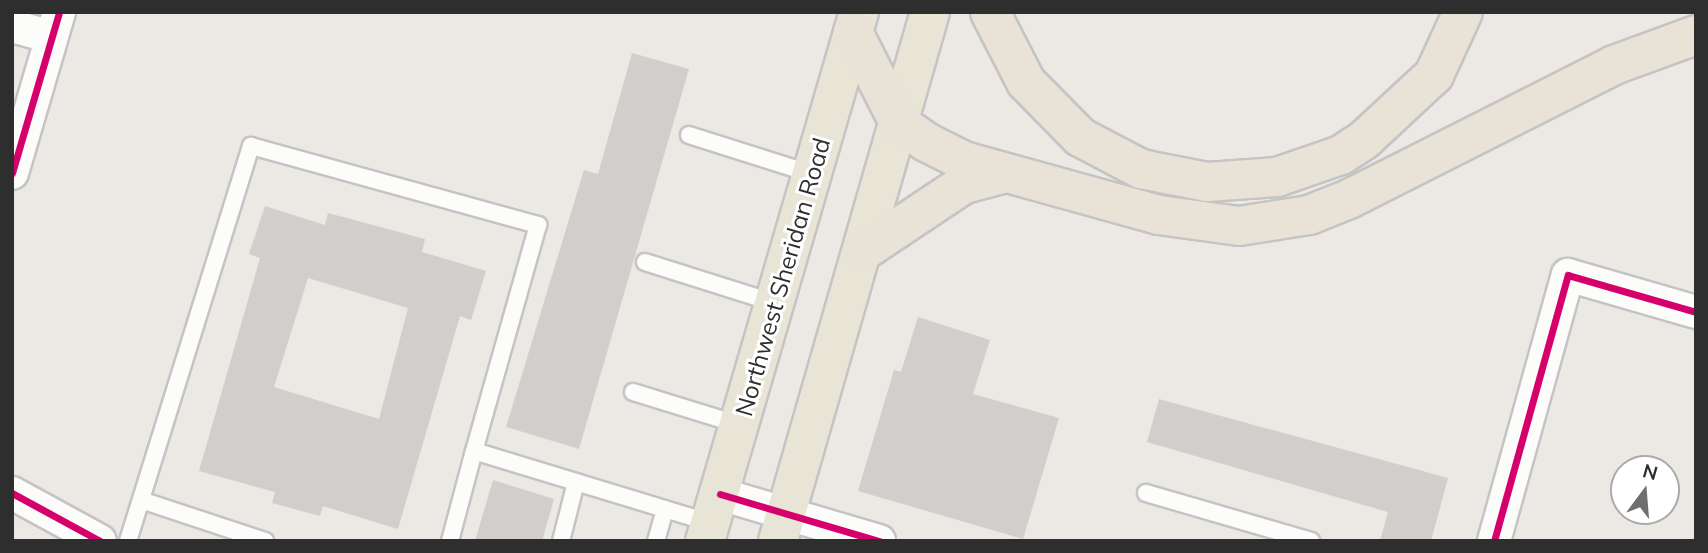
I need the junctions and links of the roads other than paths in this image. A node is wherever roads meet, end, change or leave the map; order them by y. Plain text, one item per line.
1 (930, 12) edge
2 (990, 12) edge
3 (1463, 12) edge
4 (856, 22) edge
5 (55, 25) edge
6 (12, 26) edge
7 (1696, 35) edge
8 (899, 123) junction
9 (689, 135) dead end
10 (12, 173) edge
11 (1006, 173) junction
12 (812, 174) junction
13 (862, 251) junction
14 (645, 262) dead end
15 (775, 303) junction
16 (1696, 312) edge
17 (634, 392) dead end
18 (740, 425) junction
19 (474, 451) junction
20 (576, 482) junction
21 (12, 493) edge
22 (1146, 493) dead end
23 (141, 500) junction
24 (665, 509) junction
25 (712, 519) edge
26 (783, 527) edge
27 (562, 540) edge
28 (100, 541) edge
29 (128, 541) edge
30 (265, 541) edge
31 (450, 541) edge
32 (656, 541) edge
33 (879, 541) edge
34 (1311, 541) edge
35 (1494, 541) edge

1 - 8 main road
2 - 3 highway
4 - 8 highway
4 - 12 main road, Northwest Sheridan Road
5 - 6 street
5 - 10 street
7 - 11 highway
8 - 11 highway
8 - 13 main road
9 - 12 lane
11 - 13 highway
12 - 15 main road, Northwest Sheridan Road
13 - 26 main road
14 - 15 lane
15 - 18 main road, Northwest Sheridan Road
16 - 35 street
17 - 18 lane
18 - 25 main road, Northwest Sheridan Road
19 - 20 lane
19 - 23 lane
19 - 31 lane
20 - 24 lane
20 - 27 lane
21 - 28 street
22 - 34 lane
23 - 29 lane
23 - 30 lane
24 - 25 lane
24 - 32 lane
25 - 26 street
26 - 33 street

